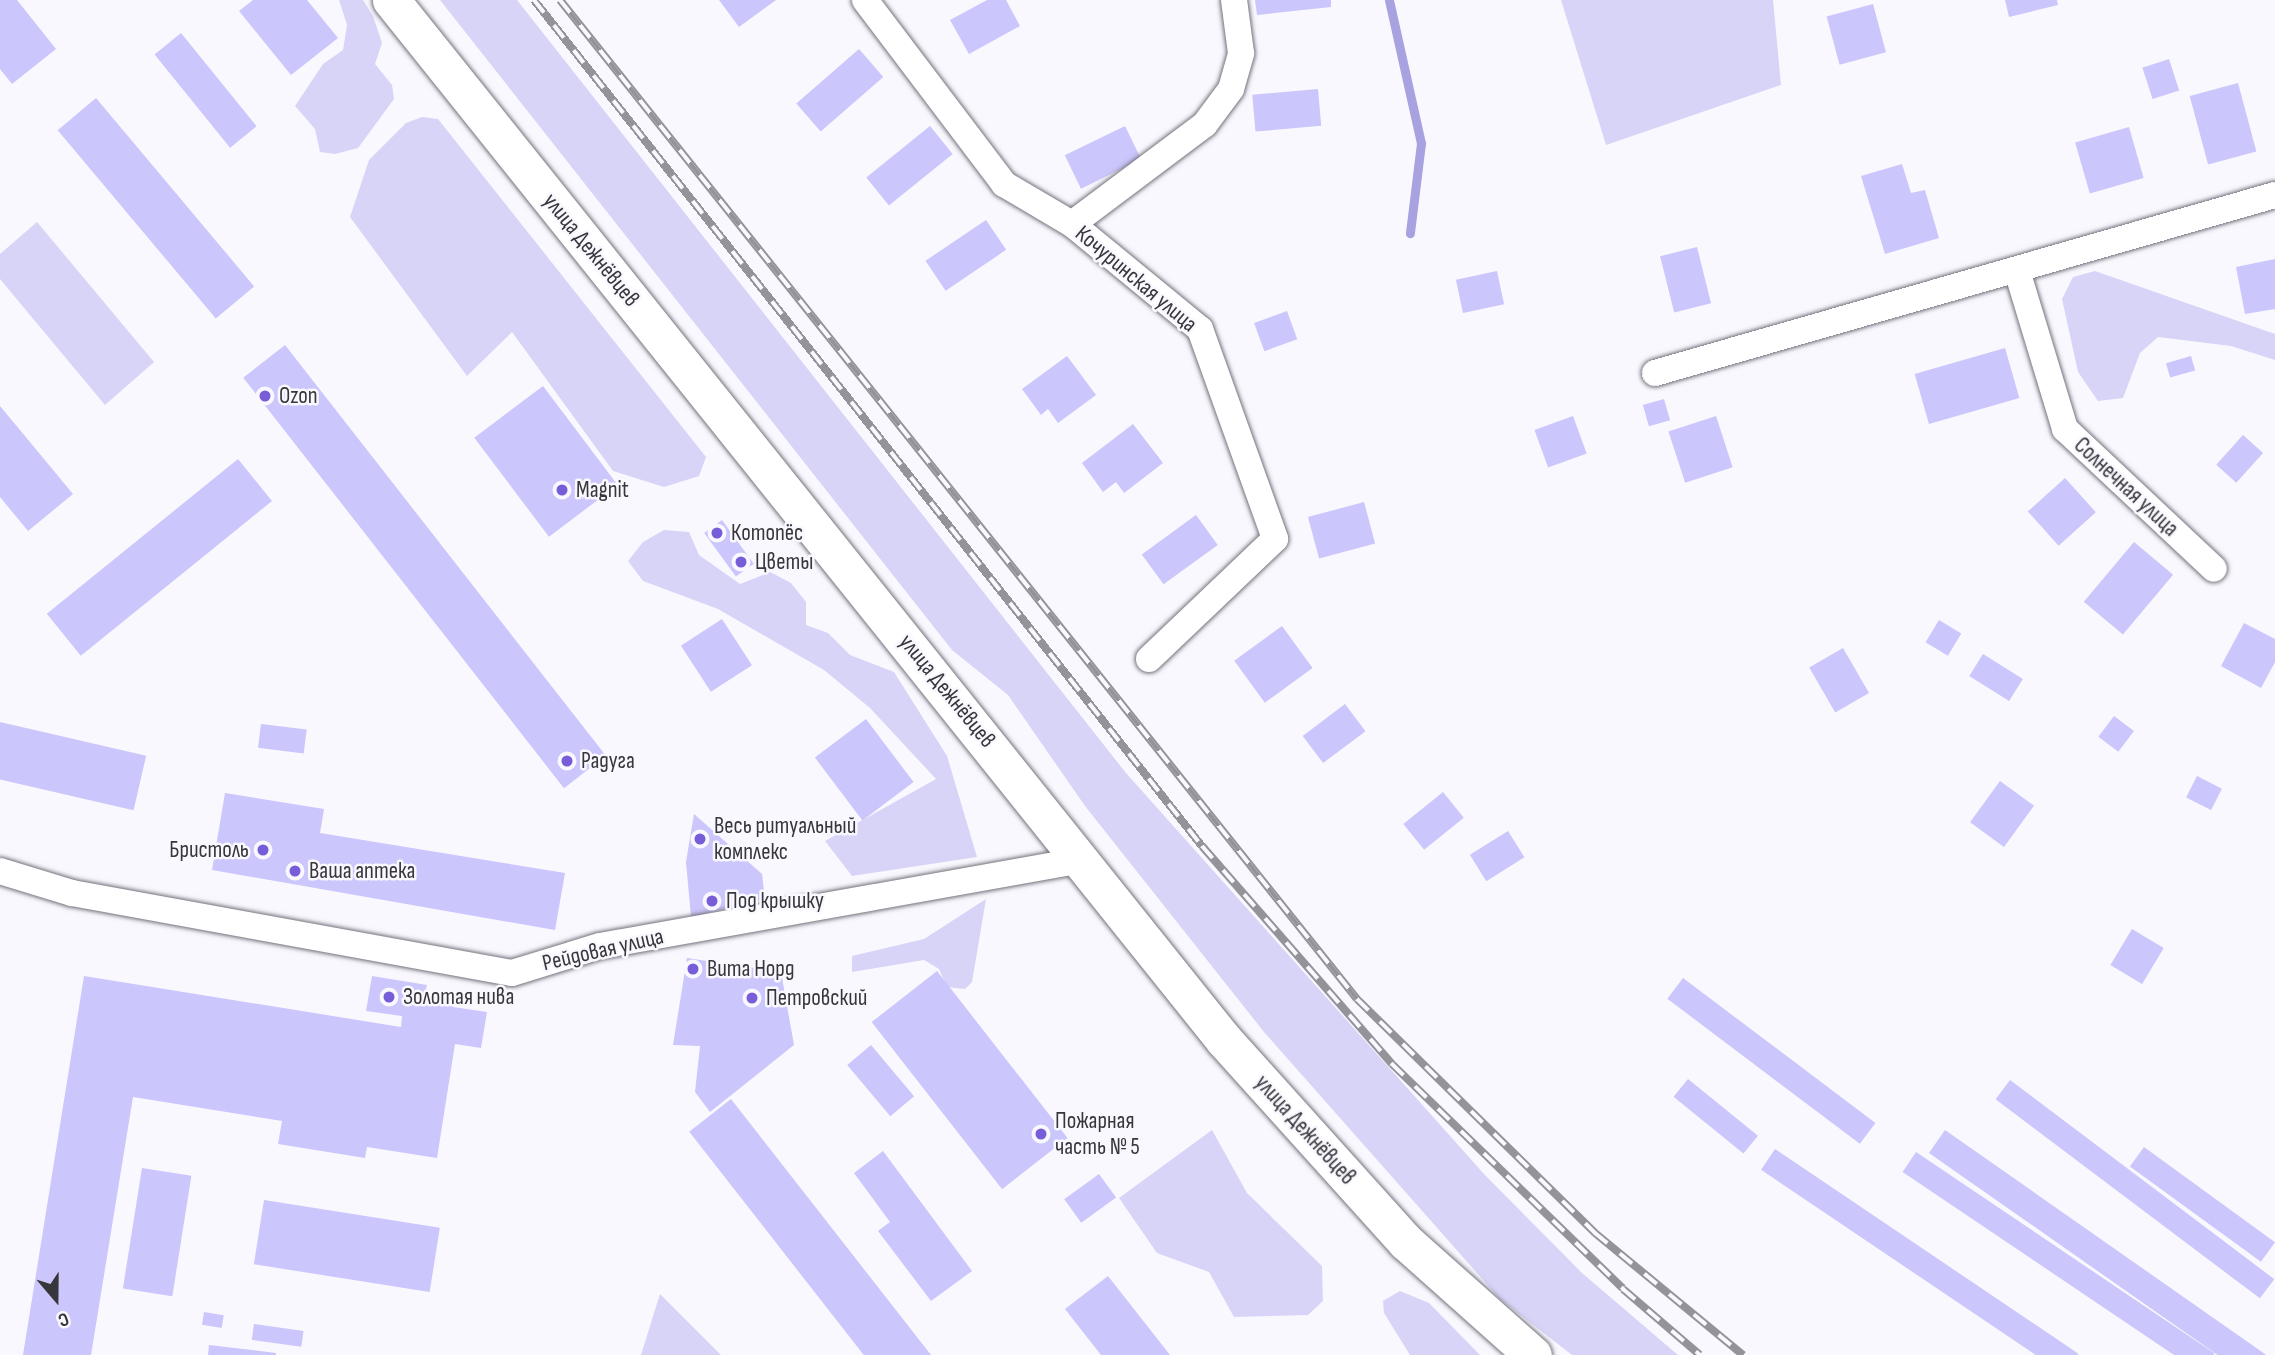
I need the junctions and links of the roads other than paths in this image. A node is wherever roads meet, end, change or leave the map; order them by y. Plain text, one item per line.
1 (391, 0) edge
2 (865, 0) edge
3 (1234, 0) edge
4 (2275, 195) edge
5 (1072, 224) junction
6 (2018, 274) junction
7 (1655, 373) dead end
8 (2214, 569) dead end
9 (1149, 659) dead end
10 (1085, 860) junction
11 (0, 871) edge
12 (1532, 1355) edge

1 - 10 main road, улица Дежнёвцев
2 - 5 street, Кочуринская улица
3 - 5 street
4 - 6 street
5 - 9 street, Кочуринская улица
6 - 7 street
6 - 8 street, Солнечная улица
10 - 11 street, Рейдовая улица
10 - 12 main road, улица Дежнёвцев

